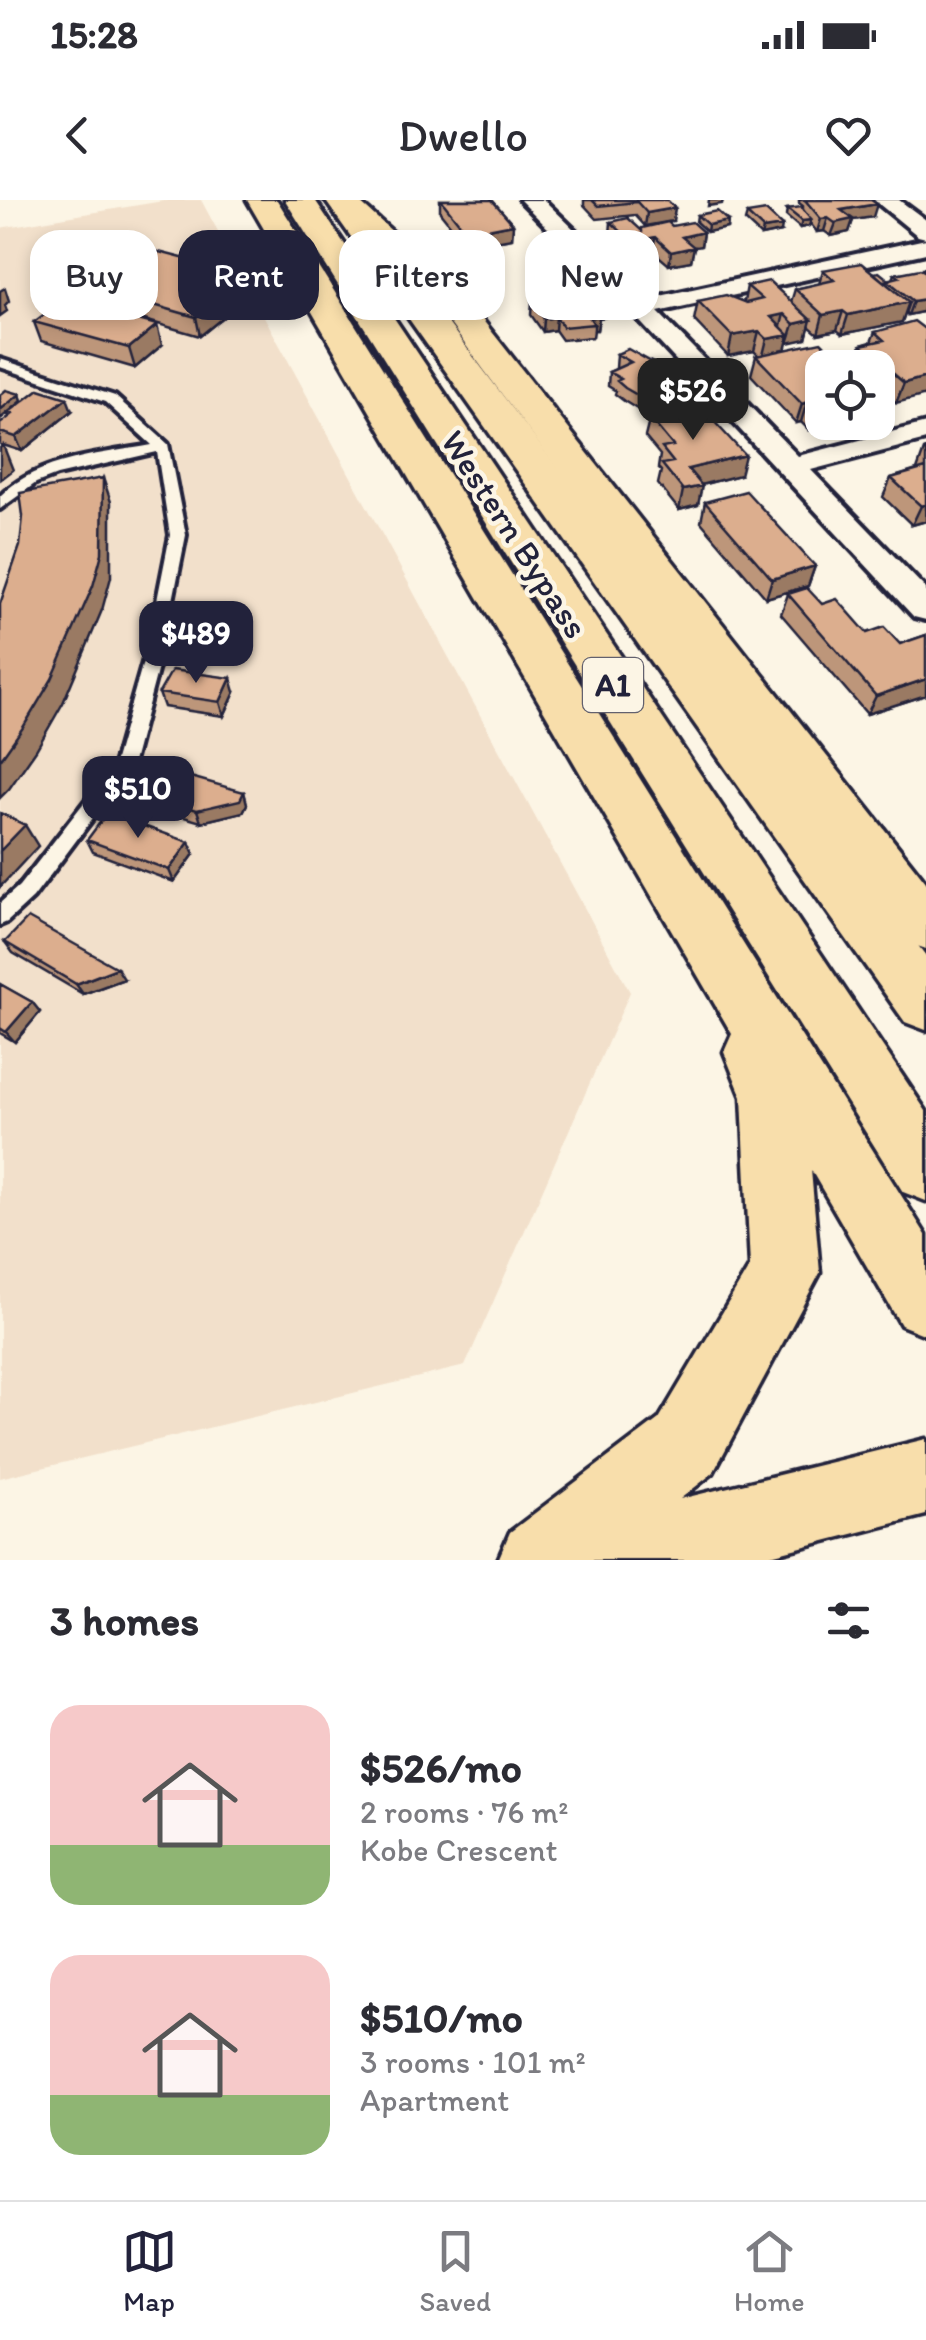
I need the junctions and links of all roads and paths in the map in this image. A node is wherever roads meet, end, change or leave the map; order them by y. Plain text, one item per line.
1 (262, 200) edge
2 (530, 200) edge
3 (885, 200) edge
4 (340, 202) edge
5 (561, 230) edge
6 (926, 231) edge
7 (926, 246) edge
8 (659, 304) edge
9 (653, 320) edge
10 (0, 363) edge
11 (926, 432) edge
12 (163, 447) junction
13 (793, 466) junction
14 (0, 504) edge
15 (926, 609) edge
16 (0, 916) edge
17 (926, 925) edge
18 (710, 942) junction
19 (926, 1003) edge
20 (926, 1170) edge
21 (926, 1300) edge
22 (926, 1476) edge
23 (538, 1560) edge
24 (593, 1560) edge

1 - 18 main road
2 - 5 street
3 - 6 street
4 - 17 main road
4 - 19 main road, Western Bypass / A1
4 - 20 main road, Western Bypass / A1
7 - 8 street
9 - 13 street
10 - 12 lane
11 - 13 street
12 - 14 lane
12 - 16 lane
13 - 15 street
18 - 21 main road
18 - 23 main road
22 - 24 main road

